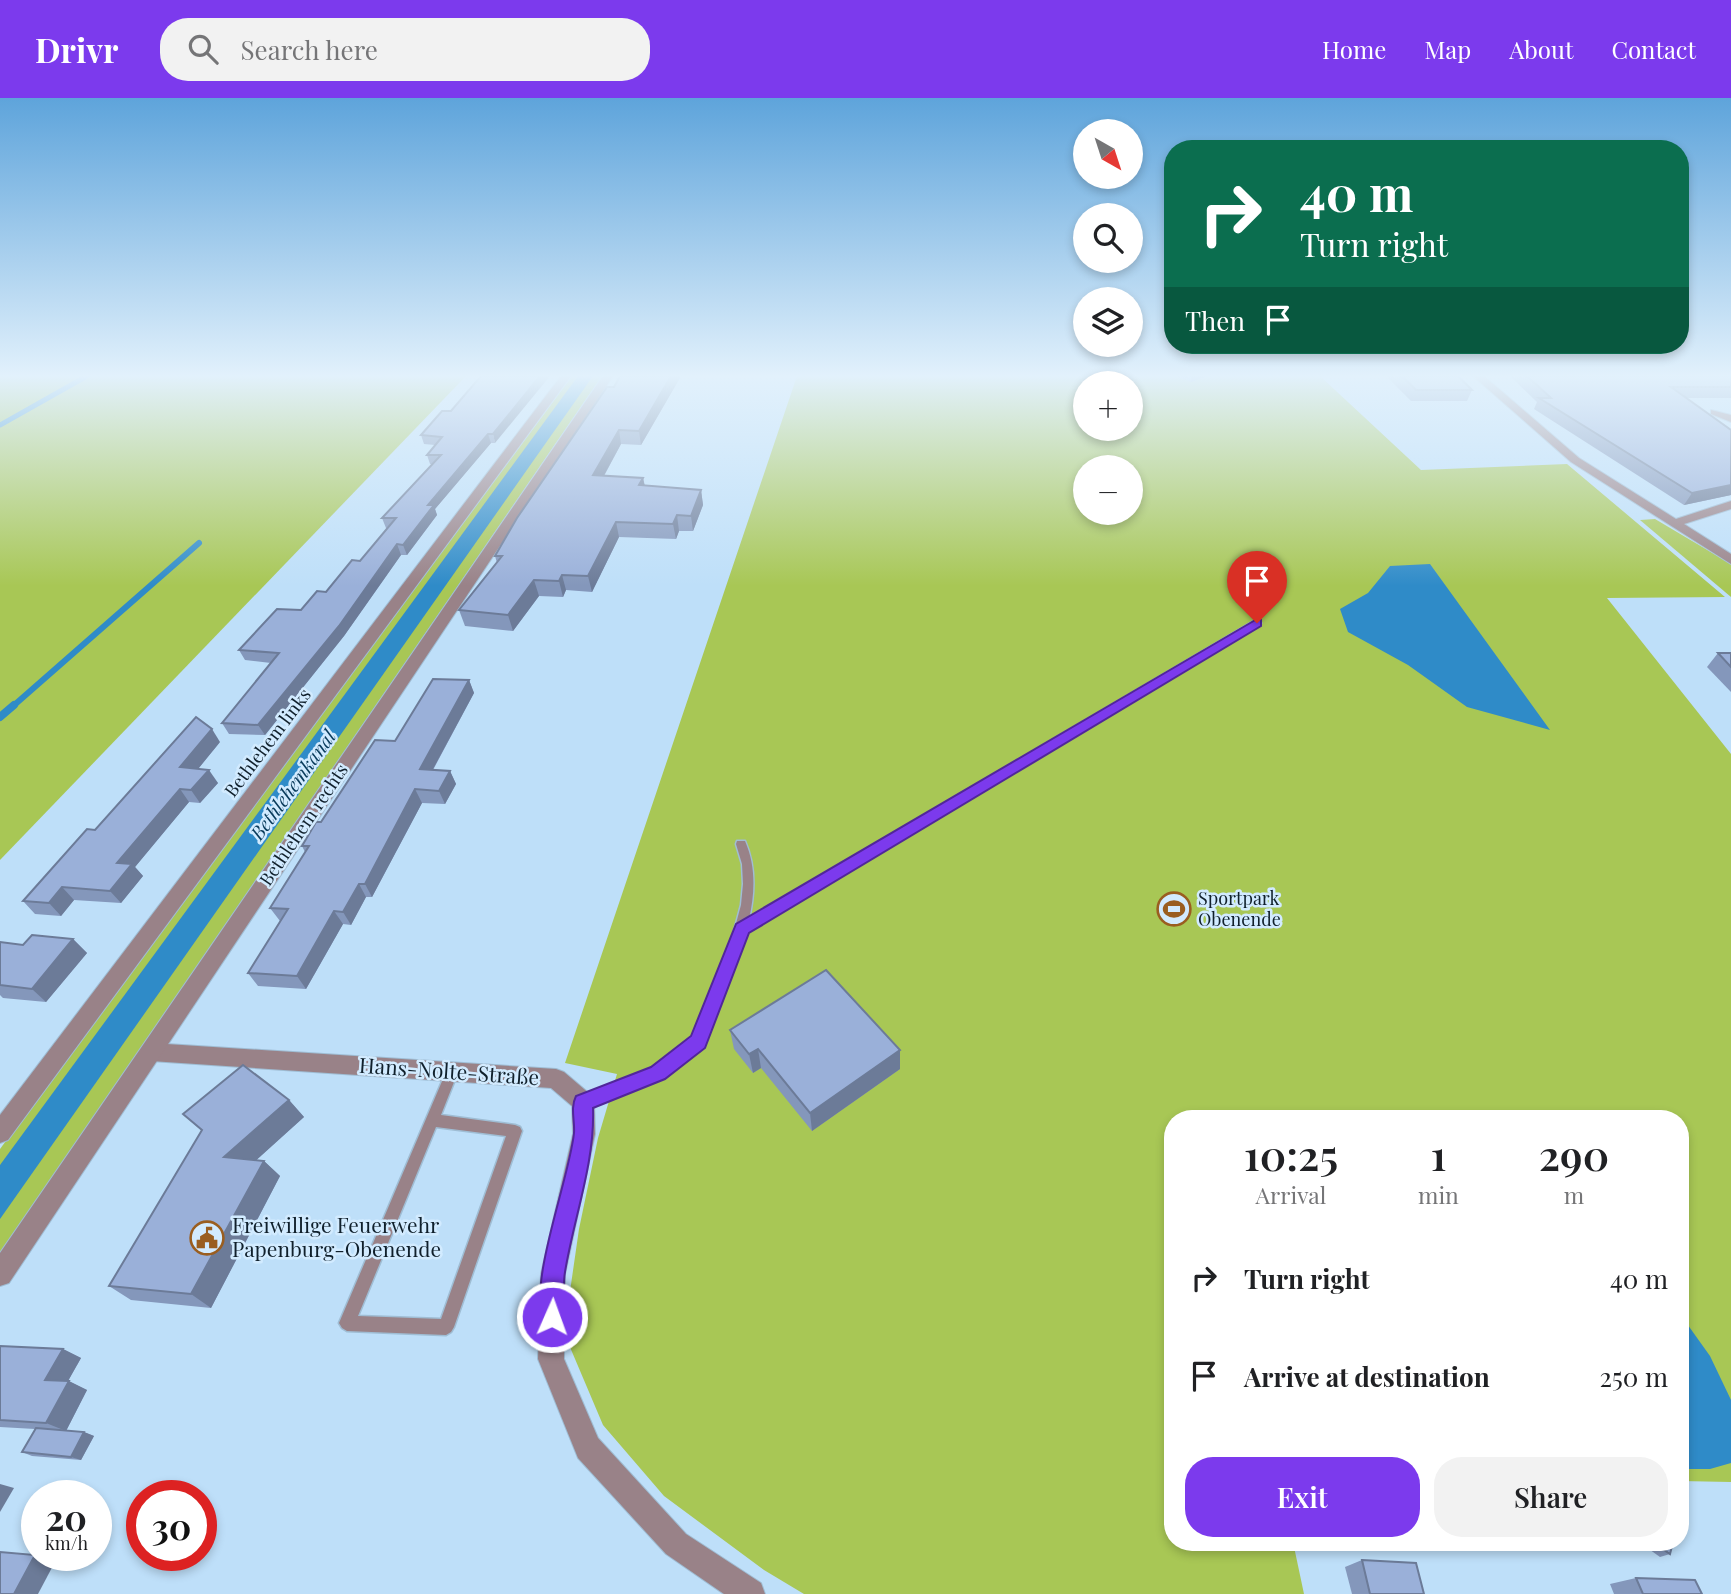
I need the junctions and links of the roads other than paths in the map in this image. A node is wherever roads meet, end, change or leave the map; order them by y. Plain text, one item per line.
1 (514, 446) edge
2 (561, 446) edge
3 (1559, 446) edge
4 (1731, 505) edge
5 (1676, 523) junction
6 (1731, 560) edge
7 (1257, 623) dead end
8 (741, 844) dead end
9 (742, 929) junction
10 (151, 1052) junction
11 (452, 1072) junction
12 (583, 1102) junction
13 (432, 1120) junction
14 (0, 1133) edge
15 (0, 1274) edge
16 (750, 1594) edge

1 - 14 street, Bethlehem links
2 - 10 street, Bethlehem rechts
3 - 5 street
4 - 5 street
5 - 6 street
7 - 9 lane
8 - 9 lane
9 - 12 lane
10 - 11 street, Hans-Nolte-Straße
10 - 15 street, Bethlehem rechts
11 - 12 street, Hans-Nolte-Straße
11 - 13 lane
12 - 16 street
13 - 13 lane

